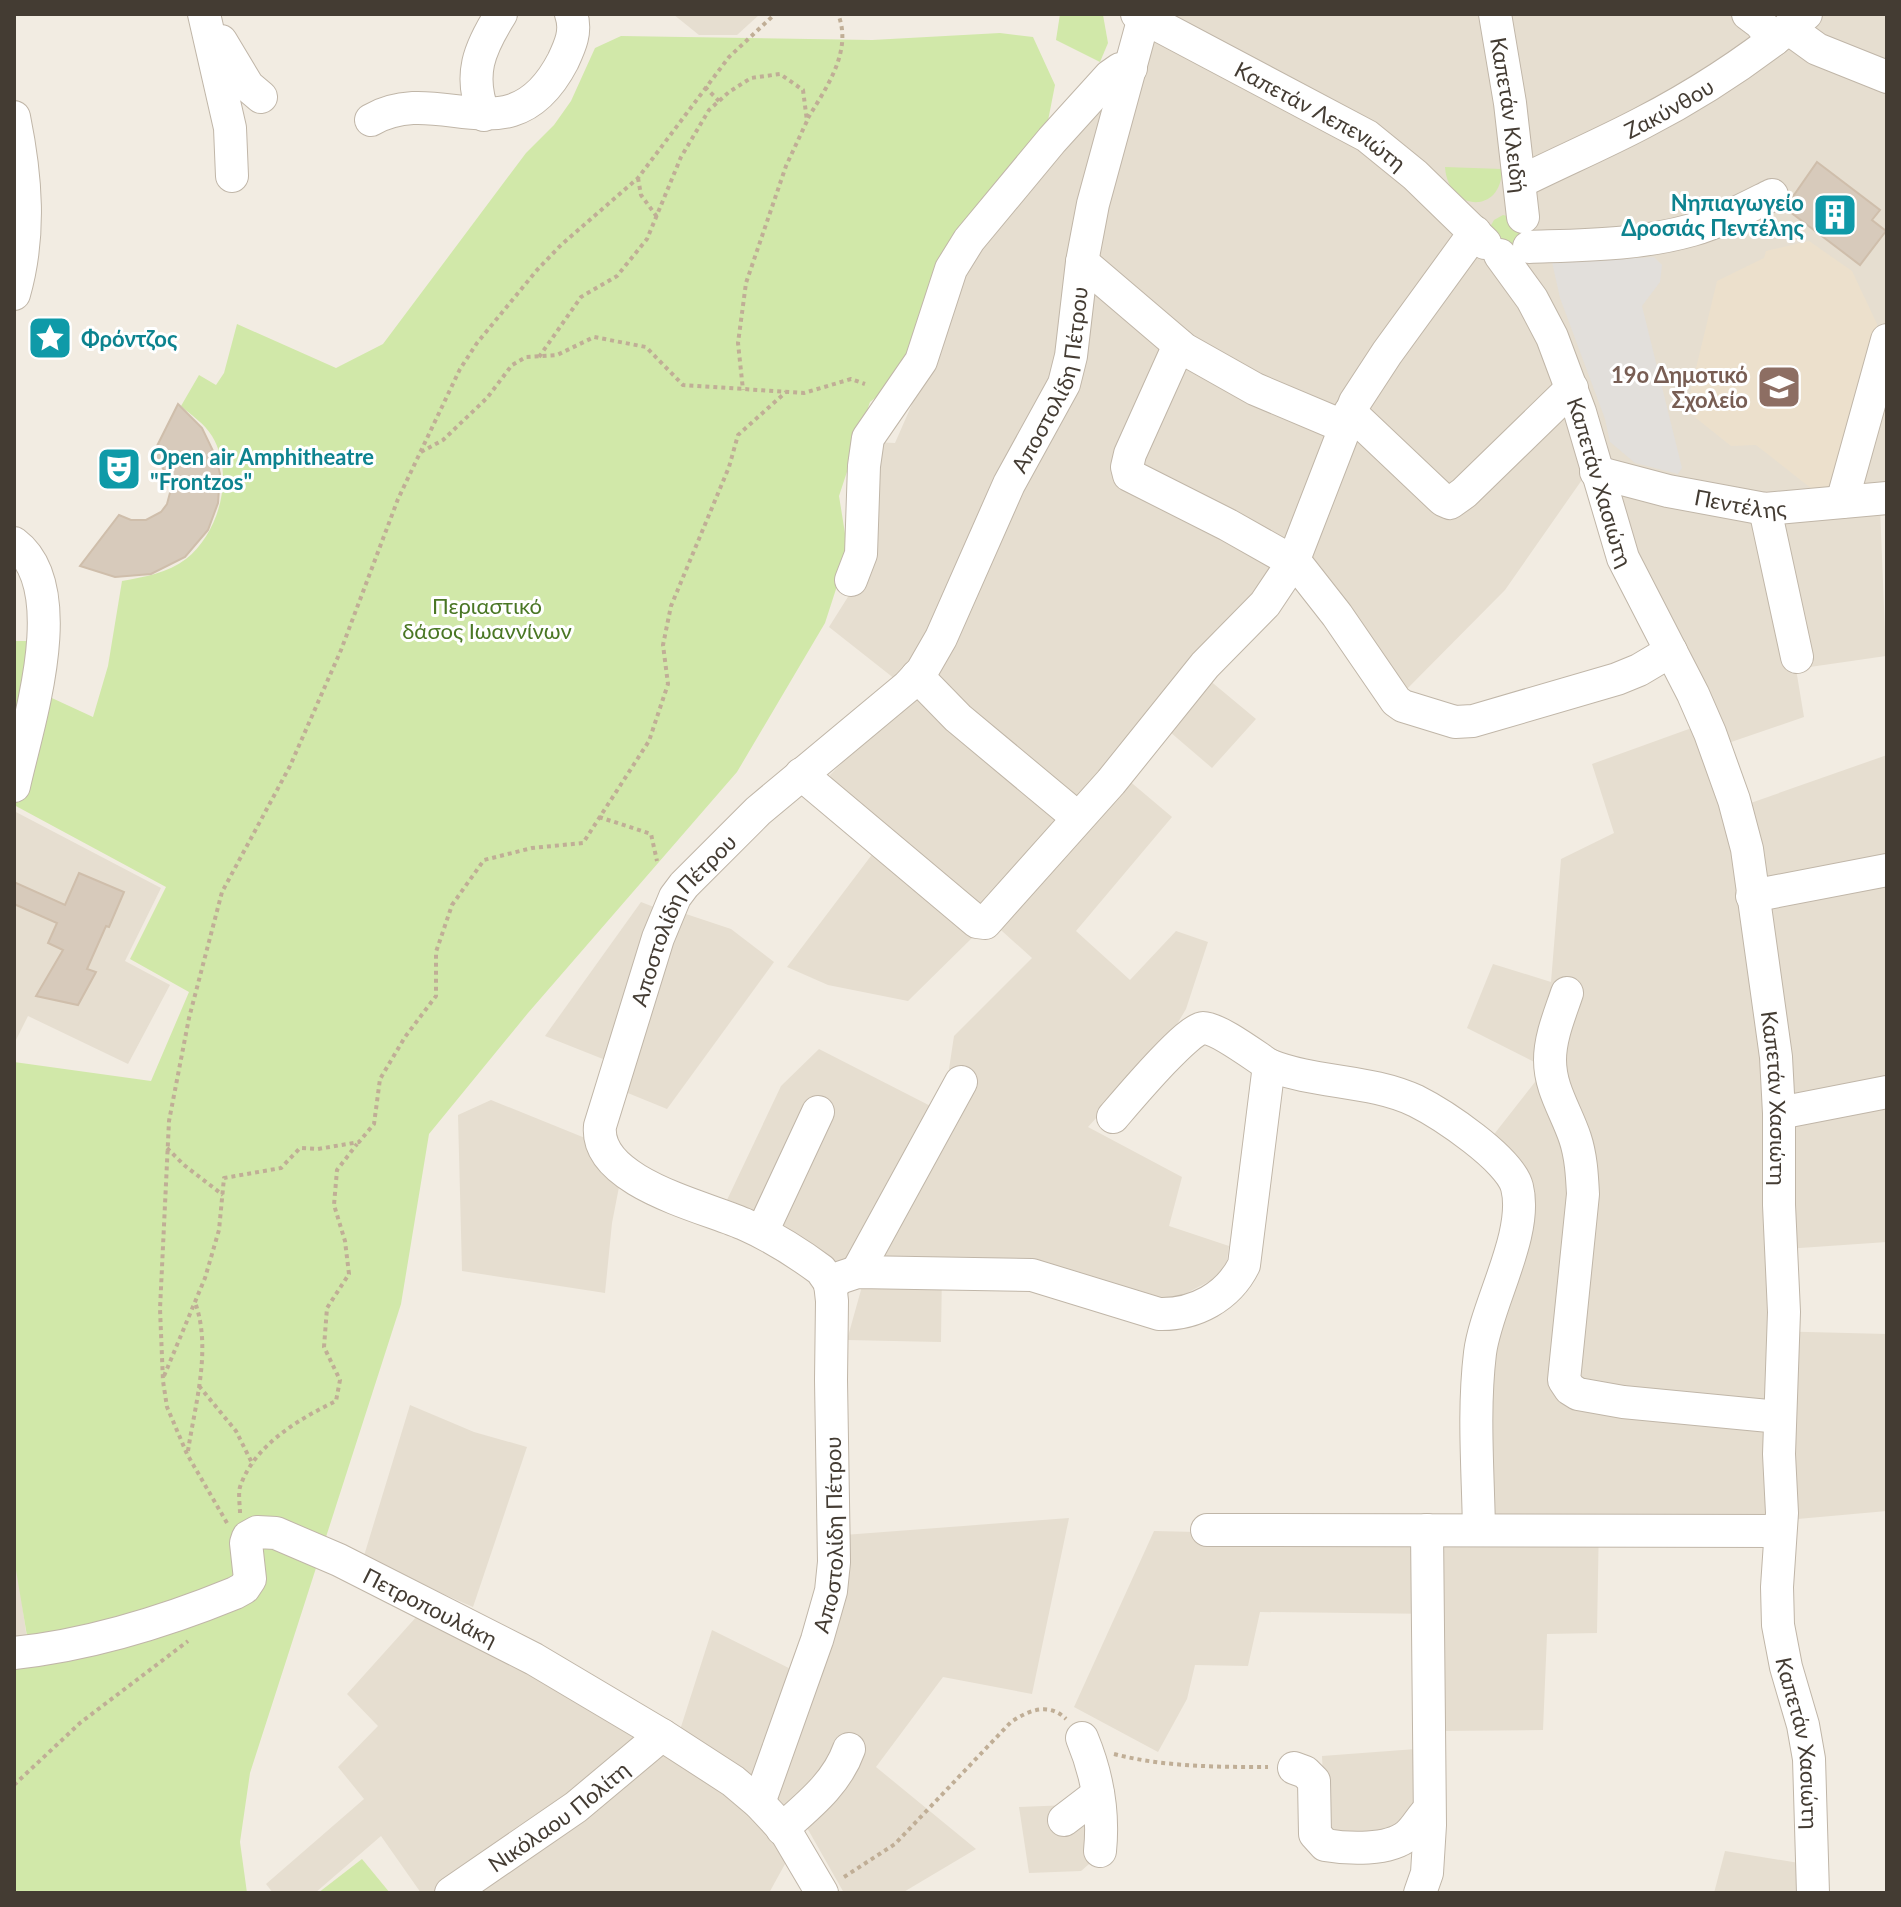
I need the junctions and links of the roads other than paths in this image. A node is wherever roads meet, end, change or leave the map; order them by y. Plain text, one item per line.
1 (204, 14) edge
2 (501, 14) edge
3 (571, 14) edge
4 (1495, 14) edge
5 (1748, 14) edge
6 (1140, 16) edge
7 (1175, 23) edge
8 (1789, 27) edge
9 (1131, 68) junction
10 (1887, 77) edge
11 (261, 97) dead end
12 (484, 115) junction
13 (14, 117) edge
14 (371, 120) dead end
15 (232, 176) dead end
16 (1520, 182) junction
17 (1772, 195) dead end
18 (1499, 231) junction
19 (1082, 262) junction
20 (14, 294) edge
21 (1887, 340) edge
22 (1179, 345) junction
23 (1572, 388) junction
24 (1348, 420) junction
25 (1596, 472) junction
26 (1887, 498) edge
27 (1842, 502) junction
28 (1765, 509) junction
29 (14, 543) edge
30 (1293, 562) junction
31 (851, 580) dead end
32 (1671, 651) junction
33 (1797, 657) dead end
34 (917, 676) junction
35 (801, 774) junction
36 (14, 786) edge
37 (1078, 818) junction
38 (1887, 870) edge
39 (1752, 896) junction
40 (1567, 993) dead end
41 (1269, 1065) junction
42 (961, 1082) dead end
43 (1887, 1092) edge
44 (818, 1112) dead end
45 (1779, 1113) junction
46 (1113, 1117) dead end
47 (762, 1232) junction
48 (844, 1278) junction
49 (1780, 1417) junction
50 (1207, 1530) dead end
51 (1427, 1530) junction
52 (1479, 1530) junction
53 (1780, 1531) junction
54 (14, 1653) edge
55 (662, 1735) junction
56 (1082, 1738) road end
57 (849, 1749) dead end
58 (1294, 1768) road end
59 (1098, 1794) junction
60 (759, 1803) junction
61 (1429, 1810) junction
62 (1064, 1820) dead end
63 (782, 1829) junction
64 (1100, 1851) dead end
65 (812, 1887) edge
66 (451, 1893) edge
67 (1420, 1893) edge
68 (1813, 1893) edge

1 - 11 street
1 - 15 street
2 - 12 street
3 - 12 street
4 - 16 street, Καπετάν Κλειδή
5 - 8 street
6 - 7 street, Καπετάν Λεπενιώτη
6 - 9 street, Αποστολίδη Πέτρου
7 - 18 street, Καπετάν Λεπενιώτη
8 - 10 street
8 - 16 street, Ζακύνθου
9 - 19 street, Αποστολίδη Πέτρου
9 - 31 street
12 - 14 street
13 - 20 street
16 - 18 street, Καπετάν Κλειδή
17 - 18 street
18 - 23 street, Καπετάν Χασιώτη
18 - 24 street
19 - 22 street
19 - 34 street, Αποστολίδη Πέτρου
21 - 27 street
22 - 24 street
22 - 30 street
23 - 24 street
23 - 25 street, Καπετάν Χασιώτη
24 - 30 street
25 - 28 street, Πεντέλης
25 - 32 street, Καπετάν Χασιώτη
26 - 27 street, Πεντέλης
27 - 28 street, Πεντέλης
28 - 33 street
29 - 36 street
30 - 32 street
30 - 37 street
32 - 39 street, Καπετάν Χασιώτη
34 - 35 street, Αποστολίδη Πέτρου
34 - 37 street
35 - 37 street
35 - 47 street, Αποστολίδη Πέτρου
38 - 39 street
39 - 45 street, Καπετάν Χασιώτη
40 - 49 street
41 - 46 street
41 - 48 street
41 - 52 street
42 - 48 street
43 - 45 street
44 - 47 street
45 - 49 street, Καπετάν Χασιώτη
47 - 48 street, Αποστολίδη Πέτρου
48 - 60 street, Αποστολίδη Πέτρου
49 - 53 street, Καπετάν Χασιώτη
50 - 51 street
51 - 52 street
51 - 61 street
52 - 53 street
53 - 68 street, Καπετάν Χασιώτη
54 - 55 street, Πετροπουλάκη
55 - 60 street, Πετροπουλάκη
55 - 66 street, Νικόλαου Πολίτη
56 - 59 street
57 - 63 street
58 - 61 street
59 - 62 street
59 - 64 street
60 - 63 street, Πετροπουλάκη
61 - 67 street
63 - 65 street, Πετροπουλάκη

